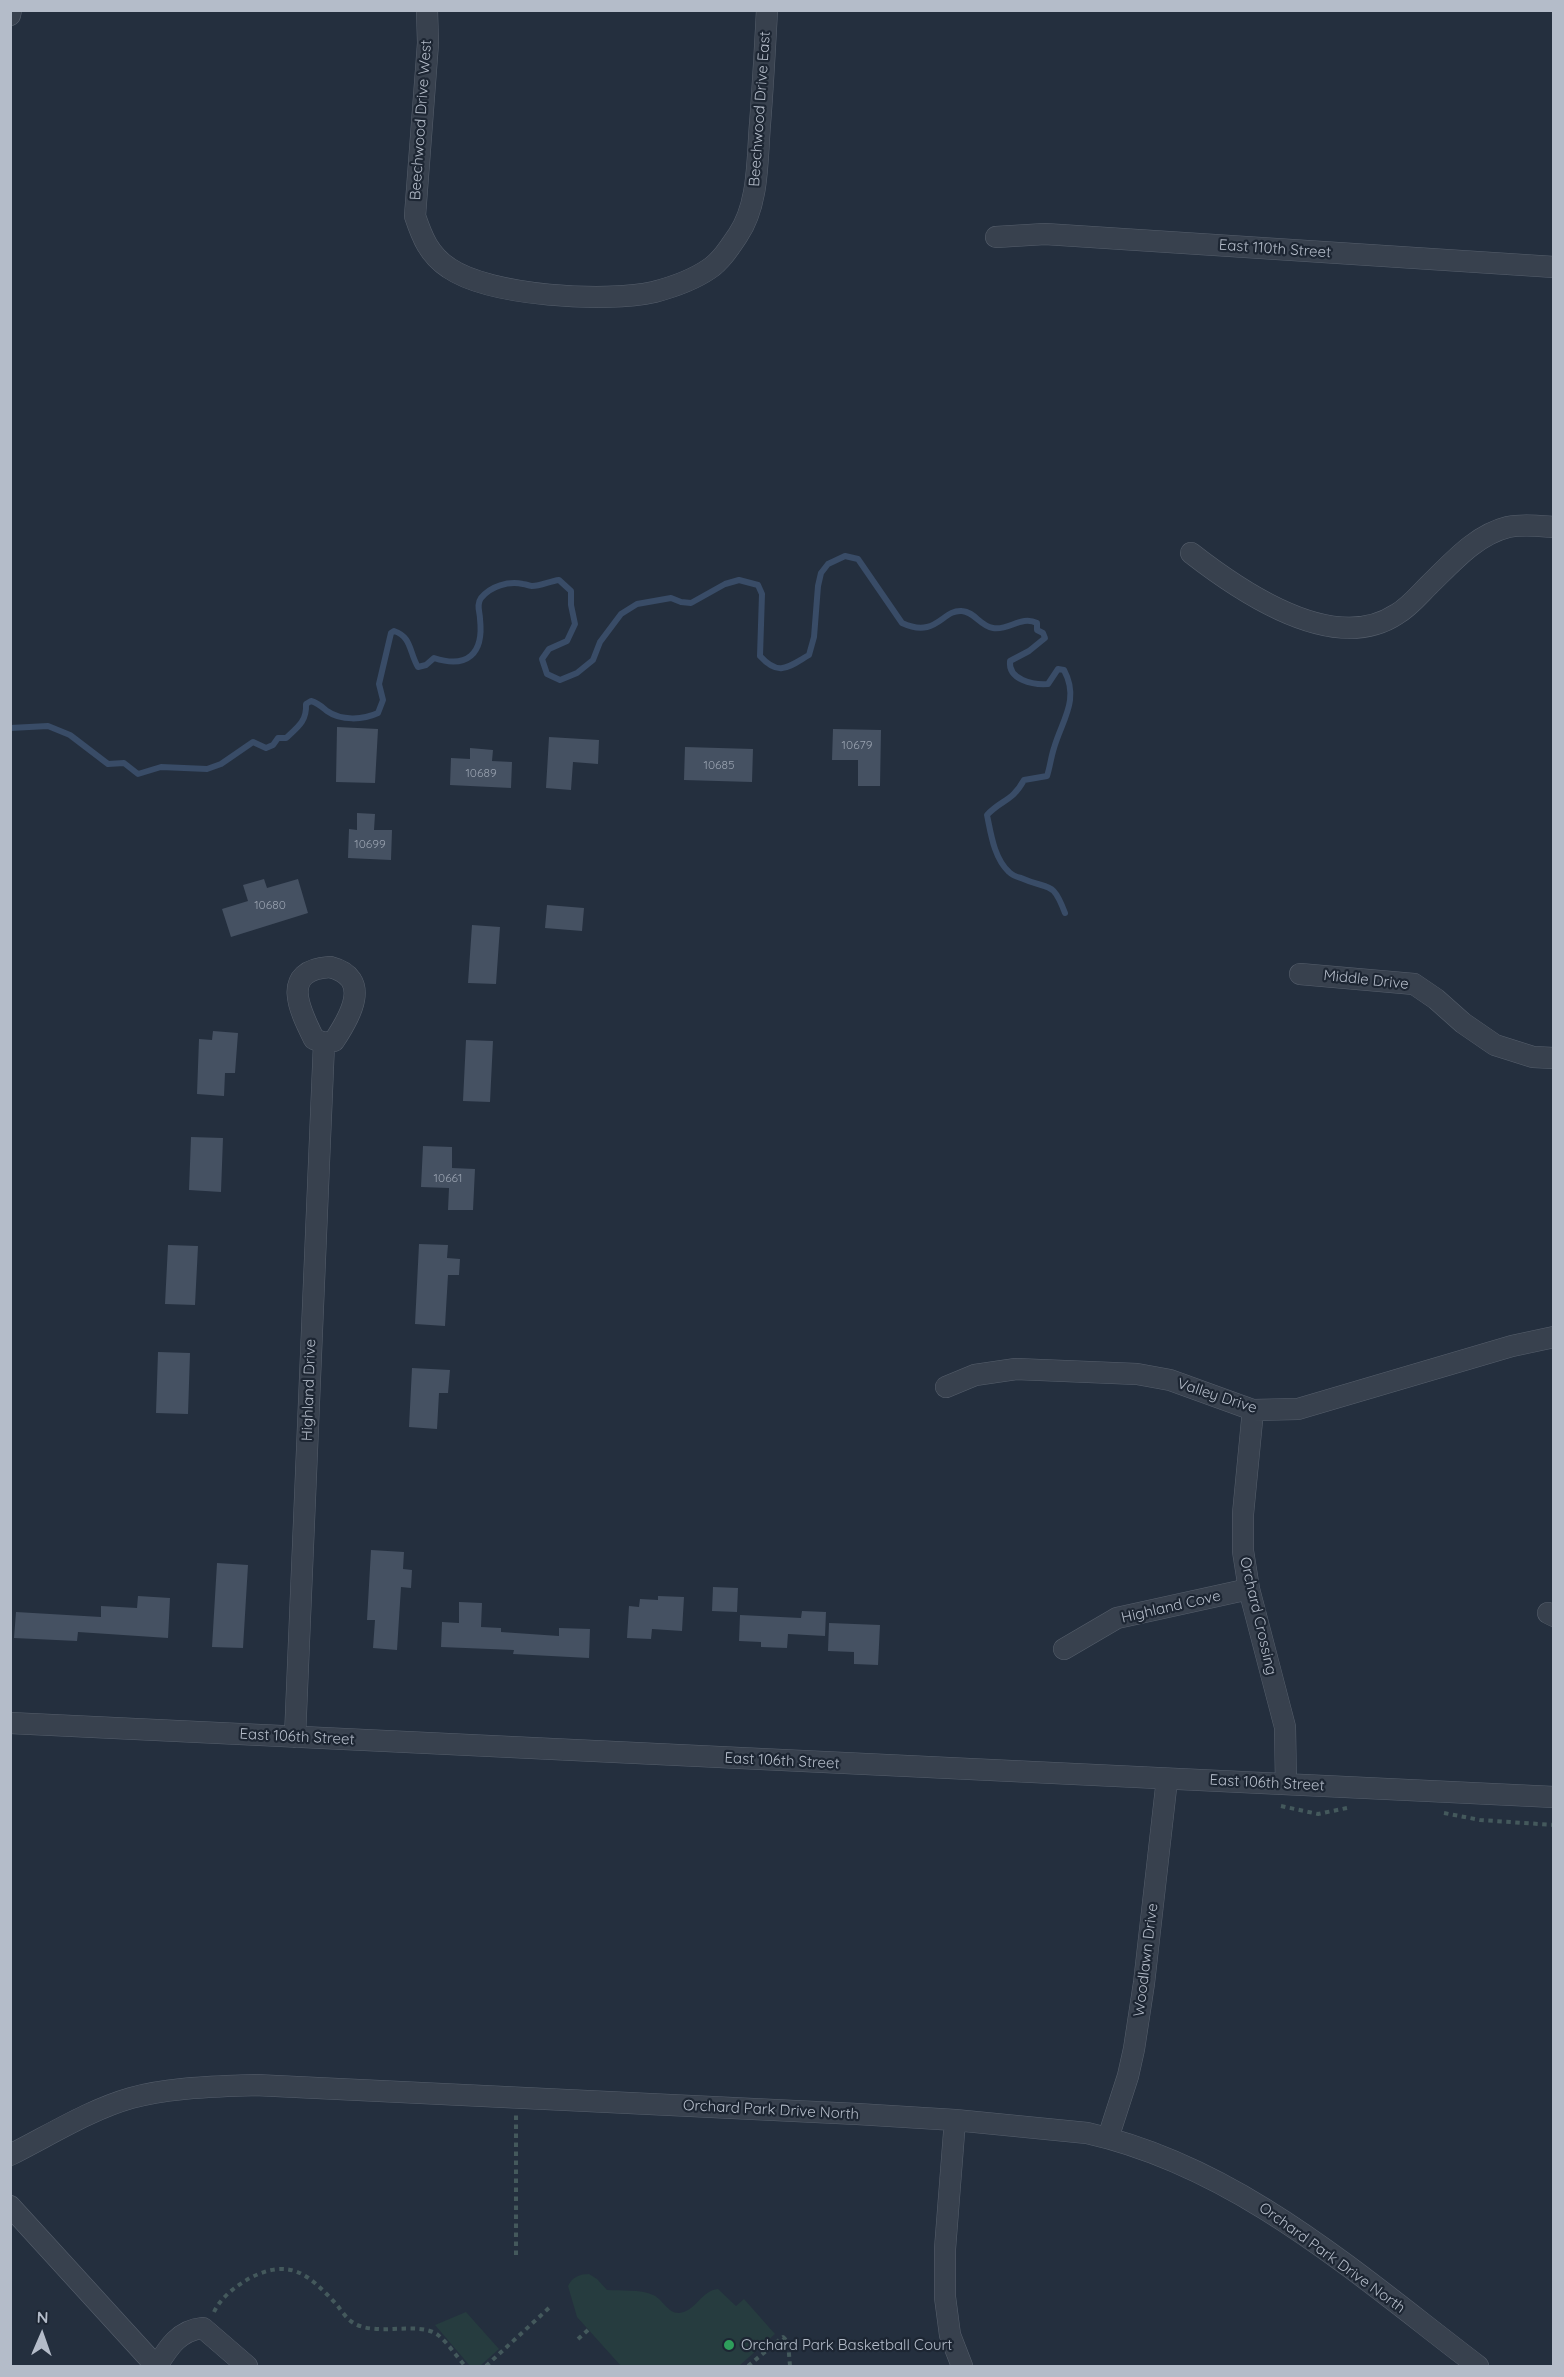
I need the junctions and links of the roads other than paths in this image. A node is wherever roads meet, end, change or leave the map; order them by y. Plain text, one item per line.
1 (11, 10) edge
2 (427, 10) edge
3 (767, 10) edge
4 (10, 15) edge
5 (996, 237) dead end
6 (1554, 267) edge
7 (538, 292) joint
8 (1554, 527) edge
9 (1191, 553) dead end
10 (1300, 974) dead end
11 (324, 1043) dead end
12 (1554, 1058) edge
13 (1554, 1337) edge
14 (946, 1387) dead end
15 (1253, 1410) junction
16 (1249, 1589) junction
17 (1064, 1649) dead end
18 (10, 1723) edge
19 (295, 1737) junction
20 (1167, 1779) junction
21 (1286, 1784) junction
22 (1554, 1797) edge
23 (955, 2120) junction
24 (1108, 2138) junction
25 (10, 2155) edge
26 (10, 2206) edge
27 (156, 2367) edge
28 (246, 2367) edge
29 (962, 2367) edge
30 (1478, 2367) edge

1 - 4 street
2 - 7 street, Beechwood Drive West
3 - 7 street, Beechwood Drive East
5 - 6 street, East 110th Street
8 - 9 street
10 - 12 street, Middle Drive
11 - 19 street, Highland Drive
13 - 15 street, Valley Drive
14 - 15 street, Valley Drive
15 - 16 street, Orchard Crossing
16 - 17 street, Highland Cove
16 - 21 street, Orchard Crossing
18 - 19 street, East 106th Street
19 - 20 street, East 106th Street
20 - 21 street, East 106th Street
20 - 24 street, Woodlawn Drive
21 - 22 street, East 106th Street
23 - 24 street, Orchard Park Drive North
23 - 25 street, Orchard Park Drive North
23 - 29 street
24 - 30 street, Orchard Park Drive North
26 - 27 street
27 - 28 street

